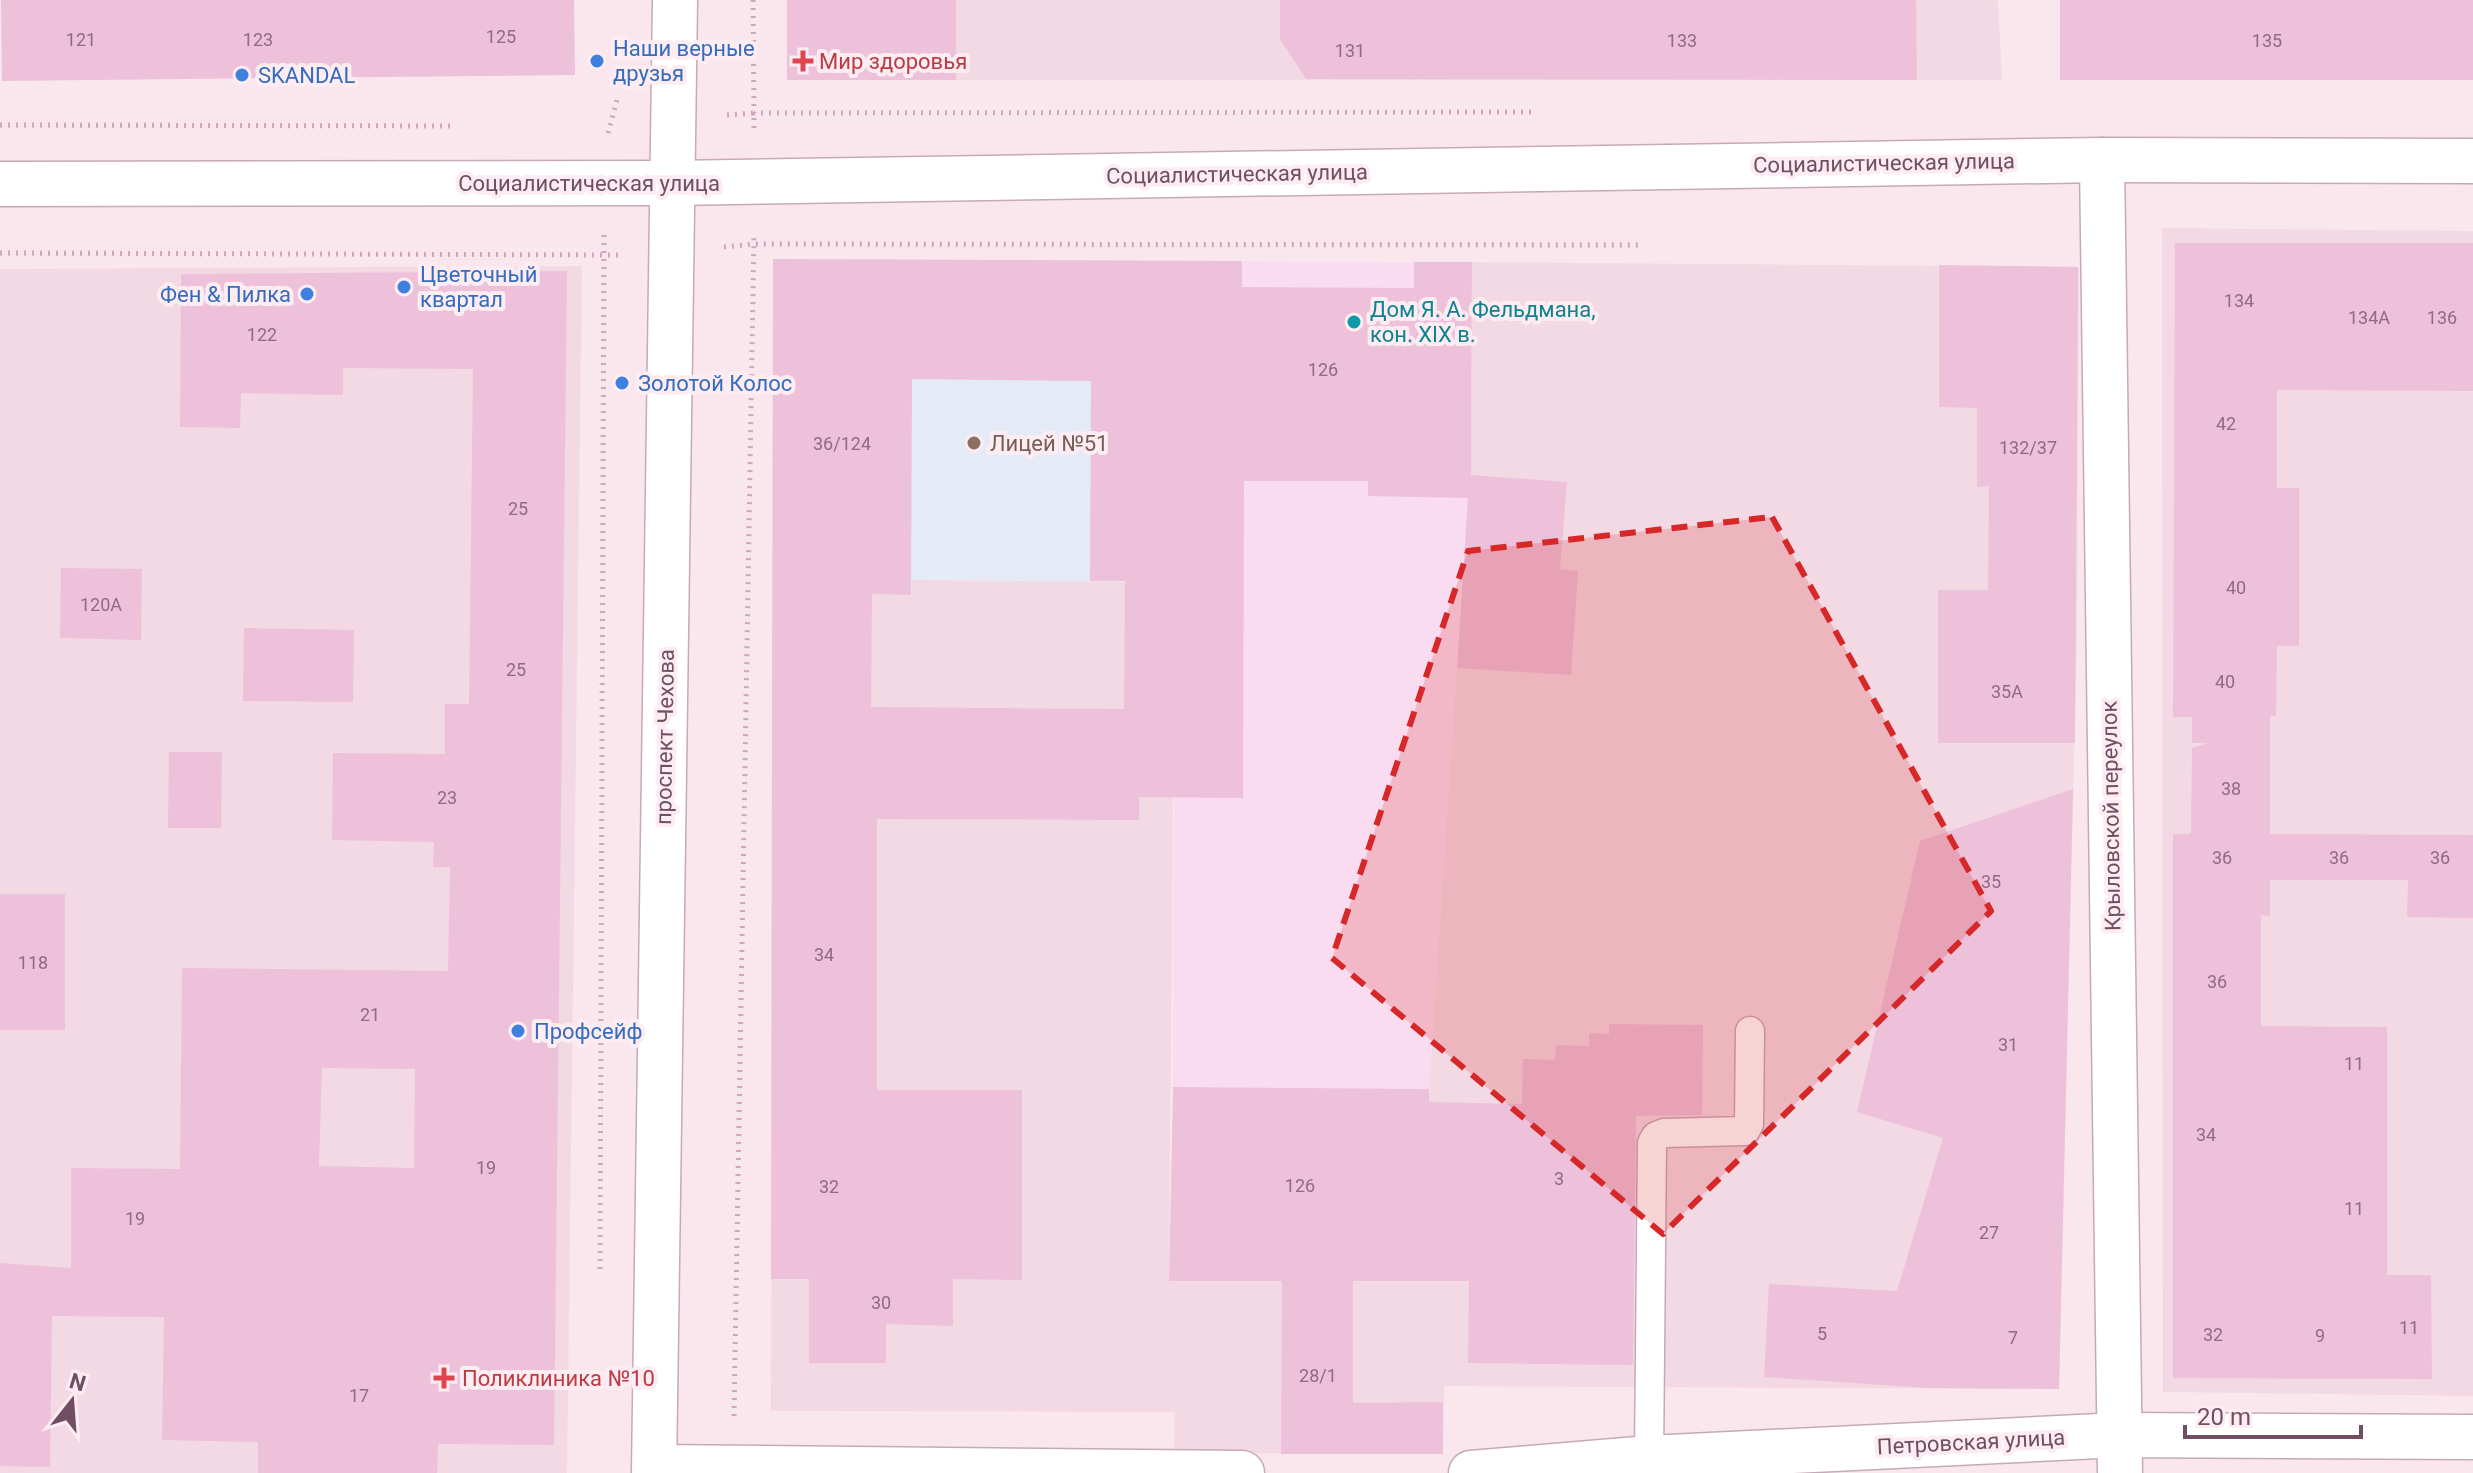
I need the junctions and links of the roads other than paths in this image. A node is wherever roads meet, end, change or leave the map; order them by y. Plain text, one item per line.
1 (675, 0) edge
2 (2102, 160) junction
3 (2473, 161) edge
4 (673, 183) junction
5 (0, 184) edge
6 (1750, 1031) dead end
7 (2473, 1437) edge
8 (2120, 1454) edge
9 (1649, 1458) junction
10 (654, 1470) edge
11 (1242, 1473) edge
12 (1471, 1473) edge

1 - 4 street, проспект Чехова
2 - 3 street, Социалистическая улица
2 - 4 street, Социалистическая улица
2 - 8 street, Крыловской переулок
4 - 5 street, Социалистическая улица
4 - 10 street, проспект Чехова
6 - 9 lane
7 - 8 street, Петровская улица
8 - 9 street, Петровская улица
9 - 12 street, Петровская улица
10 - 11 street

